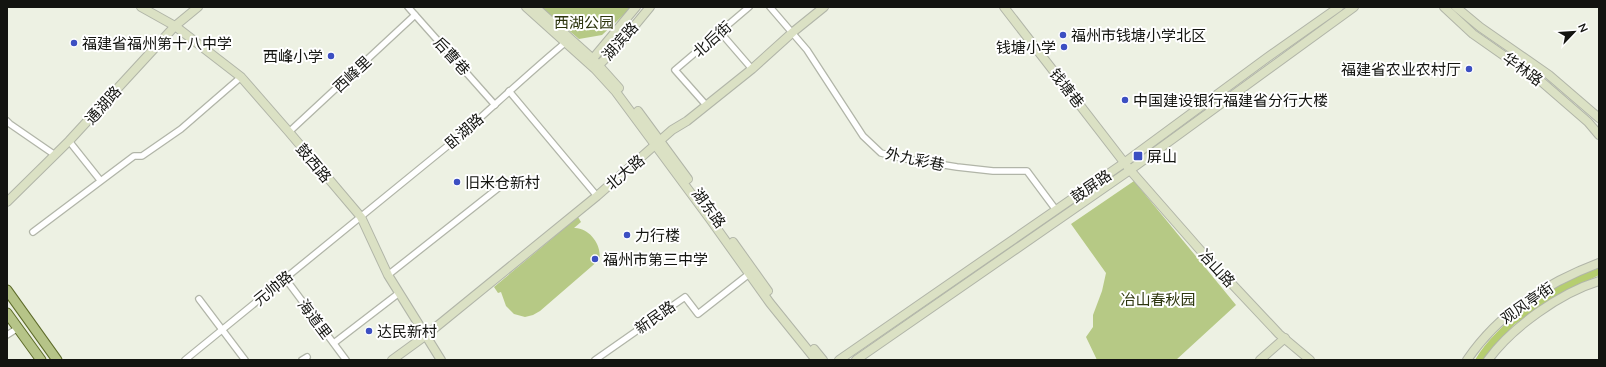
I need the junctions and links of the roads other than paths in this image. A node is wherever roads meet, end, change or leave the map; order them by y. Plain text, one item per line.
1 (198, 7) edge
2 (408, 7) edge
3 (526, 7) edge
4 (535, 7) edge
5 (636, 7) edge
6 (650, 7) edge
7 (748, 7) edge
8 (770, 7) edge
9 (824, 7) edge
10 (1004, 7) edge
11 (1339, 7) edge
12 (1354, 7) edge
13 (1444, 7) edge
14 (1456, 7) edge
15 (145, 8) edge
16 (415, 15) junction
17 (175, 26) junction
18 (720, 32) junction
19 (793, 32) junction
20 (566, 42) junction
21 (594, 64) junction
22 (1533, 64) junction
23 (752, 69) junction
24 (1526, 71) junction
25 (241, 77) junction
26 (509, 91) junction
27 (495, 105) junction
28 (706, 105) junction
29 (1599, 118) edge
30 (7, 121) edge
31 (289, 132) junction
32 (1598, 132) edge
33 (69, 141) junction
34 (658, 143) junction
35 (54, 155) junction
36 (1127, 166) junction
37 (100, 180) junction
38 (502, 185) dead end
39 (597, 196) junction
40 (7, 202) edge
41 (1056, 210) junction
42 (361, 217) junction
43 (33, 232) dead end
44 (1599, 263) edge
45 (388, 274) junction
46 (749, 274) junction
47 (285, 278) junction
48 (1599, 281) edge
49 (7, 290) edge
50 (399, 293) junction
51 (199, 299) dead end
52 (7, 313) edge
53 (18, 328) junction
54 (221, 329) junction
55 (7, 335) edge
56 (425, 336) junction
57 (1285, 338) junction
58 (334, 344) junction
59 (39, 360) edge
60 (57, 360) edge
61 (185, 360) edge
62 (245, 360) edge
63 (346, 360) edge
64 (392, 360) edge
65 (441, 360) edge
66 (595, 360) edge
67 (816, 360) edge
68 (823, 360) edge
69 (839, 360) edge
70 (856, 360) edge
71 (1260, 360) edge
72 (1310, 360) edge
73 (1467, 360) edge
74 (1488, 360) edge

1 - 17 main road, 通湖路
2 - 16 street, 后曹巷
3 - 20 main road, 湖滨路
4 - 21 main road, 湖滨路
5 - 21 main road, 湖滨路
6 - 21 main road, 湖滨路
7 - 18 street, 北后街
8 - 19 street
9 - 19 main road, 北大路
10 - 36 main road, 钱塘巷
11 - 36 main road, 鼓屏路
12 - 36 main road, 鼓屏路
13 - 24 main road, 华林路
14 - 22 main road, 华林路
15 - 17 main road, 鼓西路
16 - 27 street, 后曹巷
16 - 31 street, 西峰里
17 - 25 main road, 鼓西路
17 - 33 main road, 通湖路
18 - 23 street
18 - 28 street, 北后街
19 - 23 main road, 北大路
19 - 41 street, 外九彩巷
20 - 21 main road, 湖滨路
20 - 26 street, 卧湖路
21 - 34 main road, 湖东路
22 - 24 main road
22 - 29 main road, 华林路
23 - 28 main road, 北大路
24 - 32 main road, 华林路
25 - 31 main road, 鼓西路
25 - 37 street
26 - 27 street, 卧湖路
26 - 39 street
27 - 42 street, 卧湖路
28 - 34 main road, 北大路
30 - 35 street
31 - 42 main road, 鼓西路
33 - 35 main road, 通湖路
33 - 37 street
34 - 39 main road, 北大路
34 - 46 main road, 湖东路
34 - 68 main road, 湖东路
35 - 40 main road, 通湖路
36 - 41 main road, 鼓屏路
36 - 57 main road, 冶山路
36 - 70 main road, 鼓屏路
37 - 43 street
38 - 45 street
39 - 56 main road, 北大路
41 - 69 main road, 鼓屏路
42 - 45 main road, 鼓西路
42 - 47 street, 元帅路
44 - 73 main road, 观风亭街
45 - 50 main road, 鼓西路
46 - 66 street, 新民路
46 - 67 main road, 湖东路
47 - 54 street, 元帅路
47 - 58 street, 海道里
48 - 74 main road, 观风亭街
49 - 60 main road
50 - 56 main road, 鼓西路
50 - 58 street
51 - 54 street
52 - 53 main road
53 - 55 street
53 - 59 main road
54 - 61 street, 元帅路
54 - 62 street
56 - 64 main road, 北大路
56 - 65 main road, 鼓西路
57 - 71 main road
57 - 72 main road, 冶山路
58 - 63 street, 海道里

